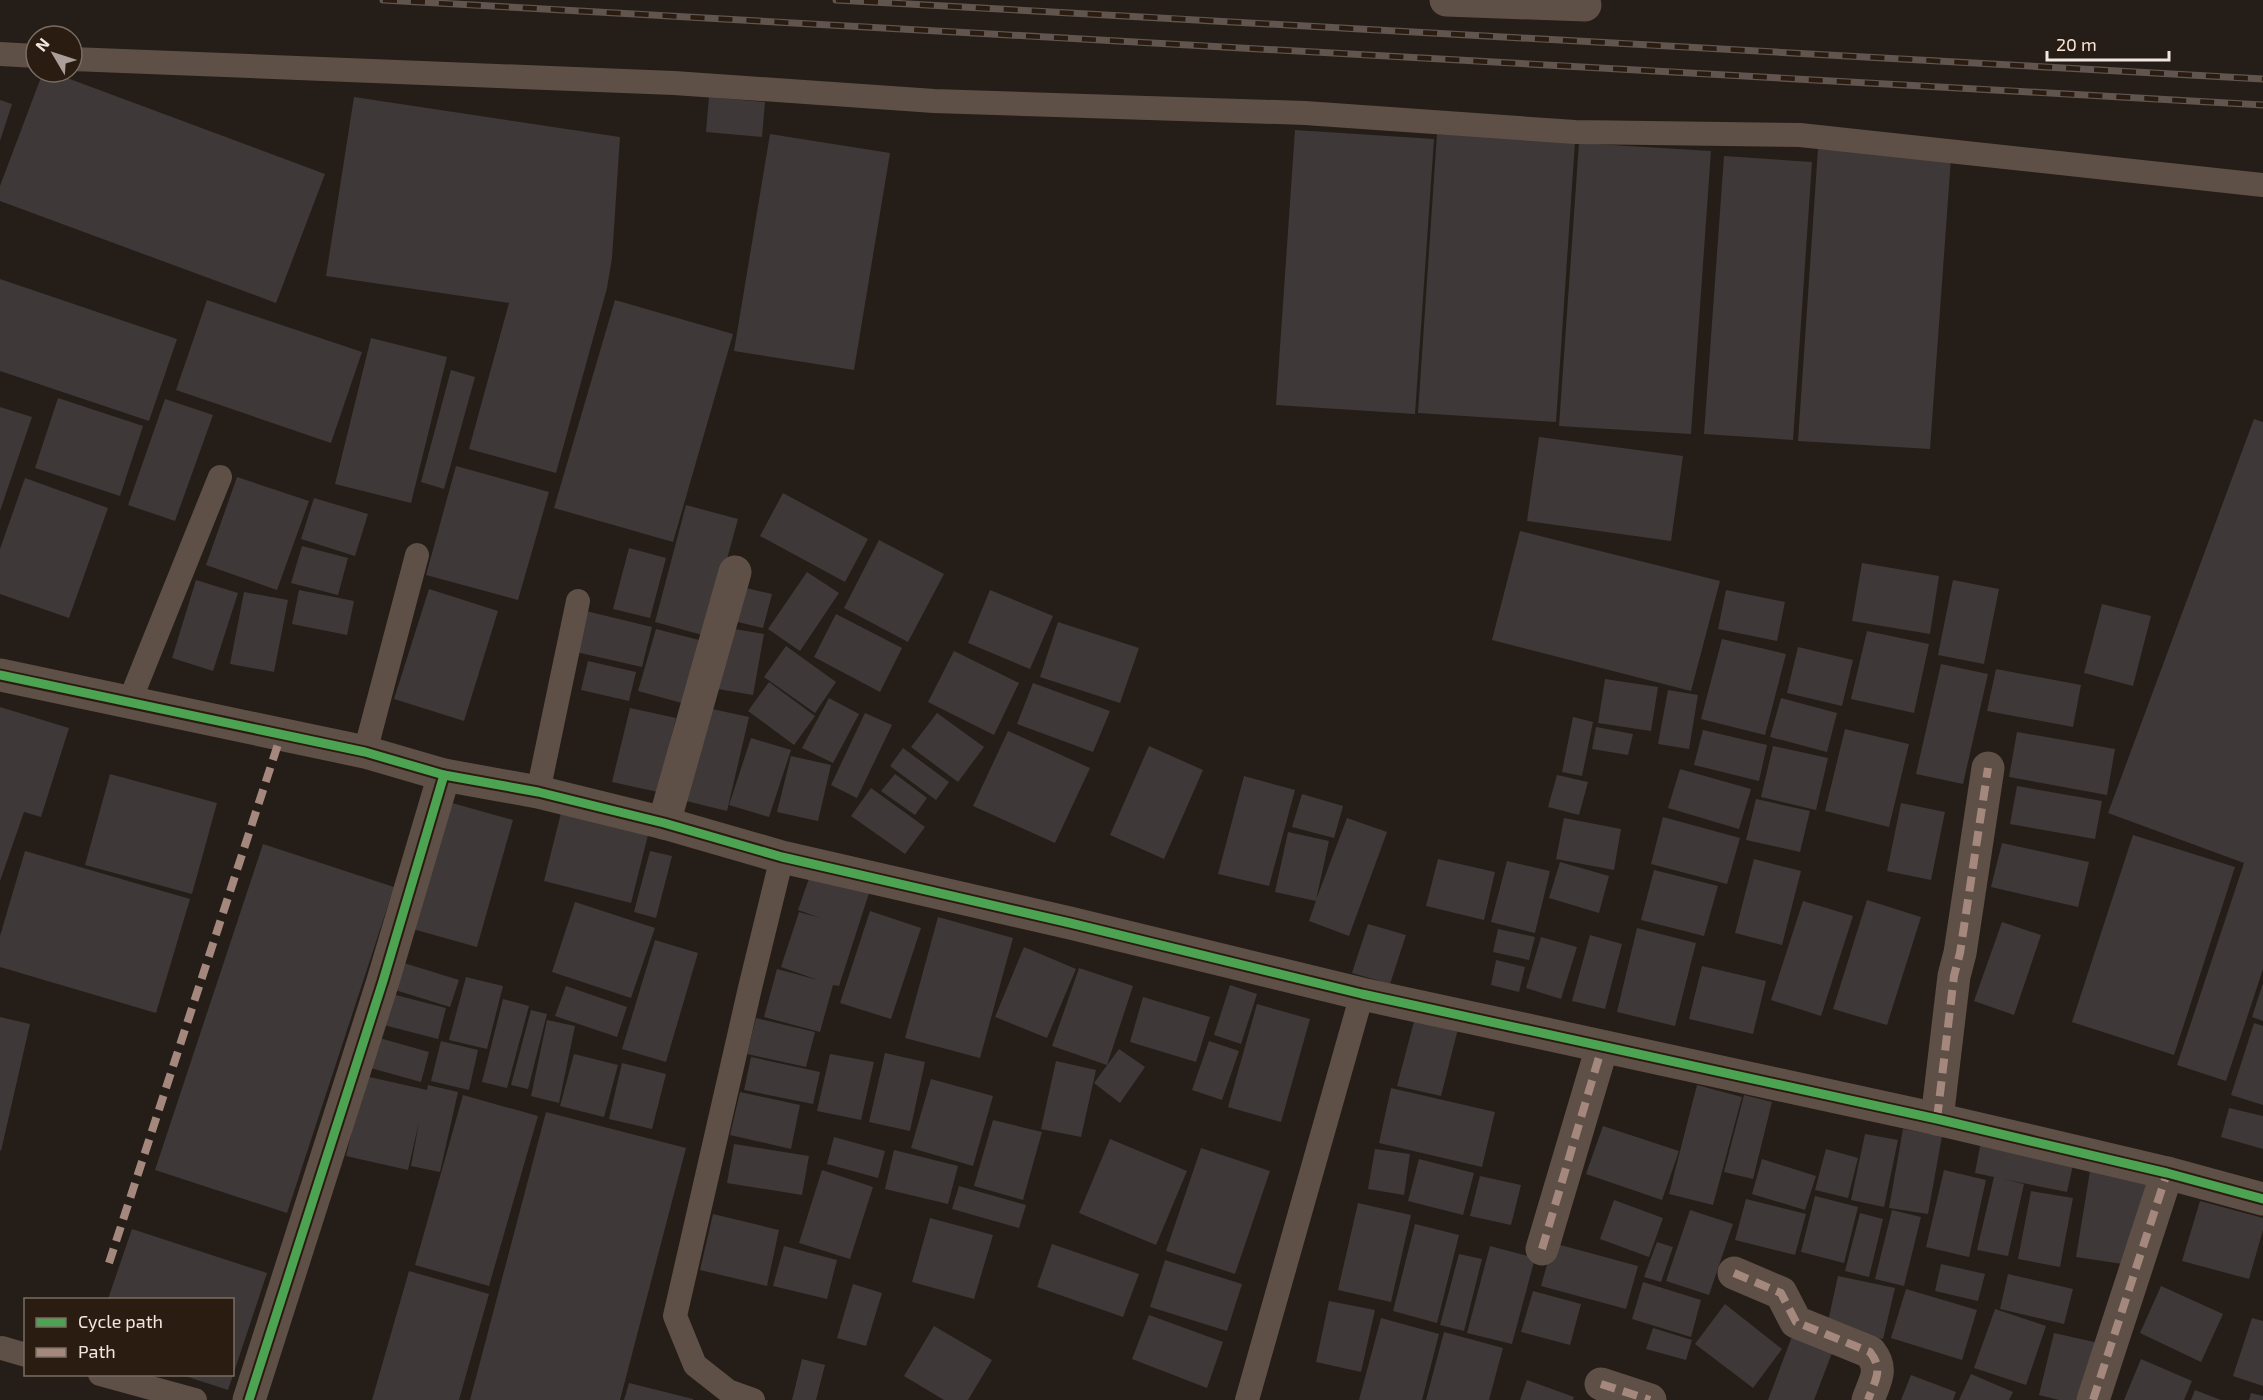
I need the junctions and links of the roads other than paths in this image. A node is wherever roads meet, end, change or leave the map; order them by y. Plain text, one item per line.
1 (1446, 0) edge
2 (1585, 5) dead end
3 (0, 54) edge
4 (24, 56) edge
5 (84, 59) edge
6 (2263, 185) edge
7 (220, 477) dead end
8 (417, 555) dead end
9 (735, 572) dead end
10 (578, 601) dead end
11 (0, 675) edge
12 (129, 703) junction
13 (365, 752) junction
14 (1988, 768) dead end
15 (444, 776) junction
16 (538, 792) junction
17 (664, 823) junction
18 (783, 858) junction
19 (1362, 994) junction
20 (1602, 1047) junction
21 (1937, 1119) junction
22 (2167, 1173) junction
23 (2263, 1199) edge
24 (1542, 1249) dead end
25 (1734, 1273) dead end
26 (2, 1348) dead end
27 (24, 1354) edge
28 (107, 1376) edge
29 (1601, 1384) dead end
30 (195, 1400) edge
31 (249, 1400) edge
32 (753, 1400) edge
33 (1248, 1400) edge
34 (1650, 1400) edge
35 (1868, 1400) edge
36 (2092, 1400) edge

1 - 2 street
3 - 4 lane
5 - 6 lane
7 - 12 lane
8 - 13 lane
9 - 17 street
10 - 16 lane
11 - 12 street
12 - 13 street
13 - 15 street
14 - 21 street
15 - 16 street
15 - 31 street
16 - 17 street
17 - 18 street
18 - 19 street
18 - 32 lane
19 - 20 street
19 - 33 lane
20 - 21 street
20 - 24 street
21 - 22 street
22 - 23 street
22 - 36 street
25 - 35 street
26 - 27 lane
28 - 30 lane
29 - 34 street

